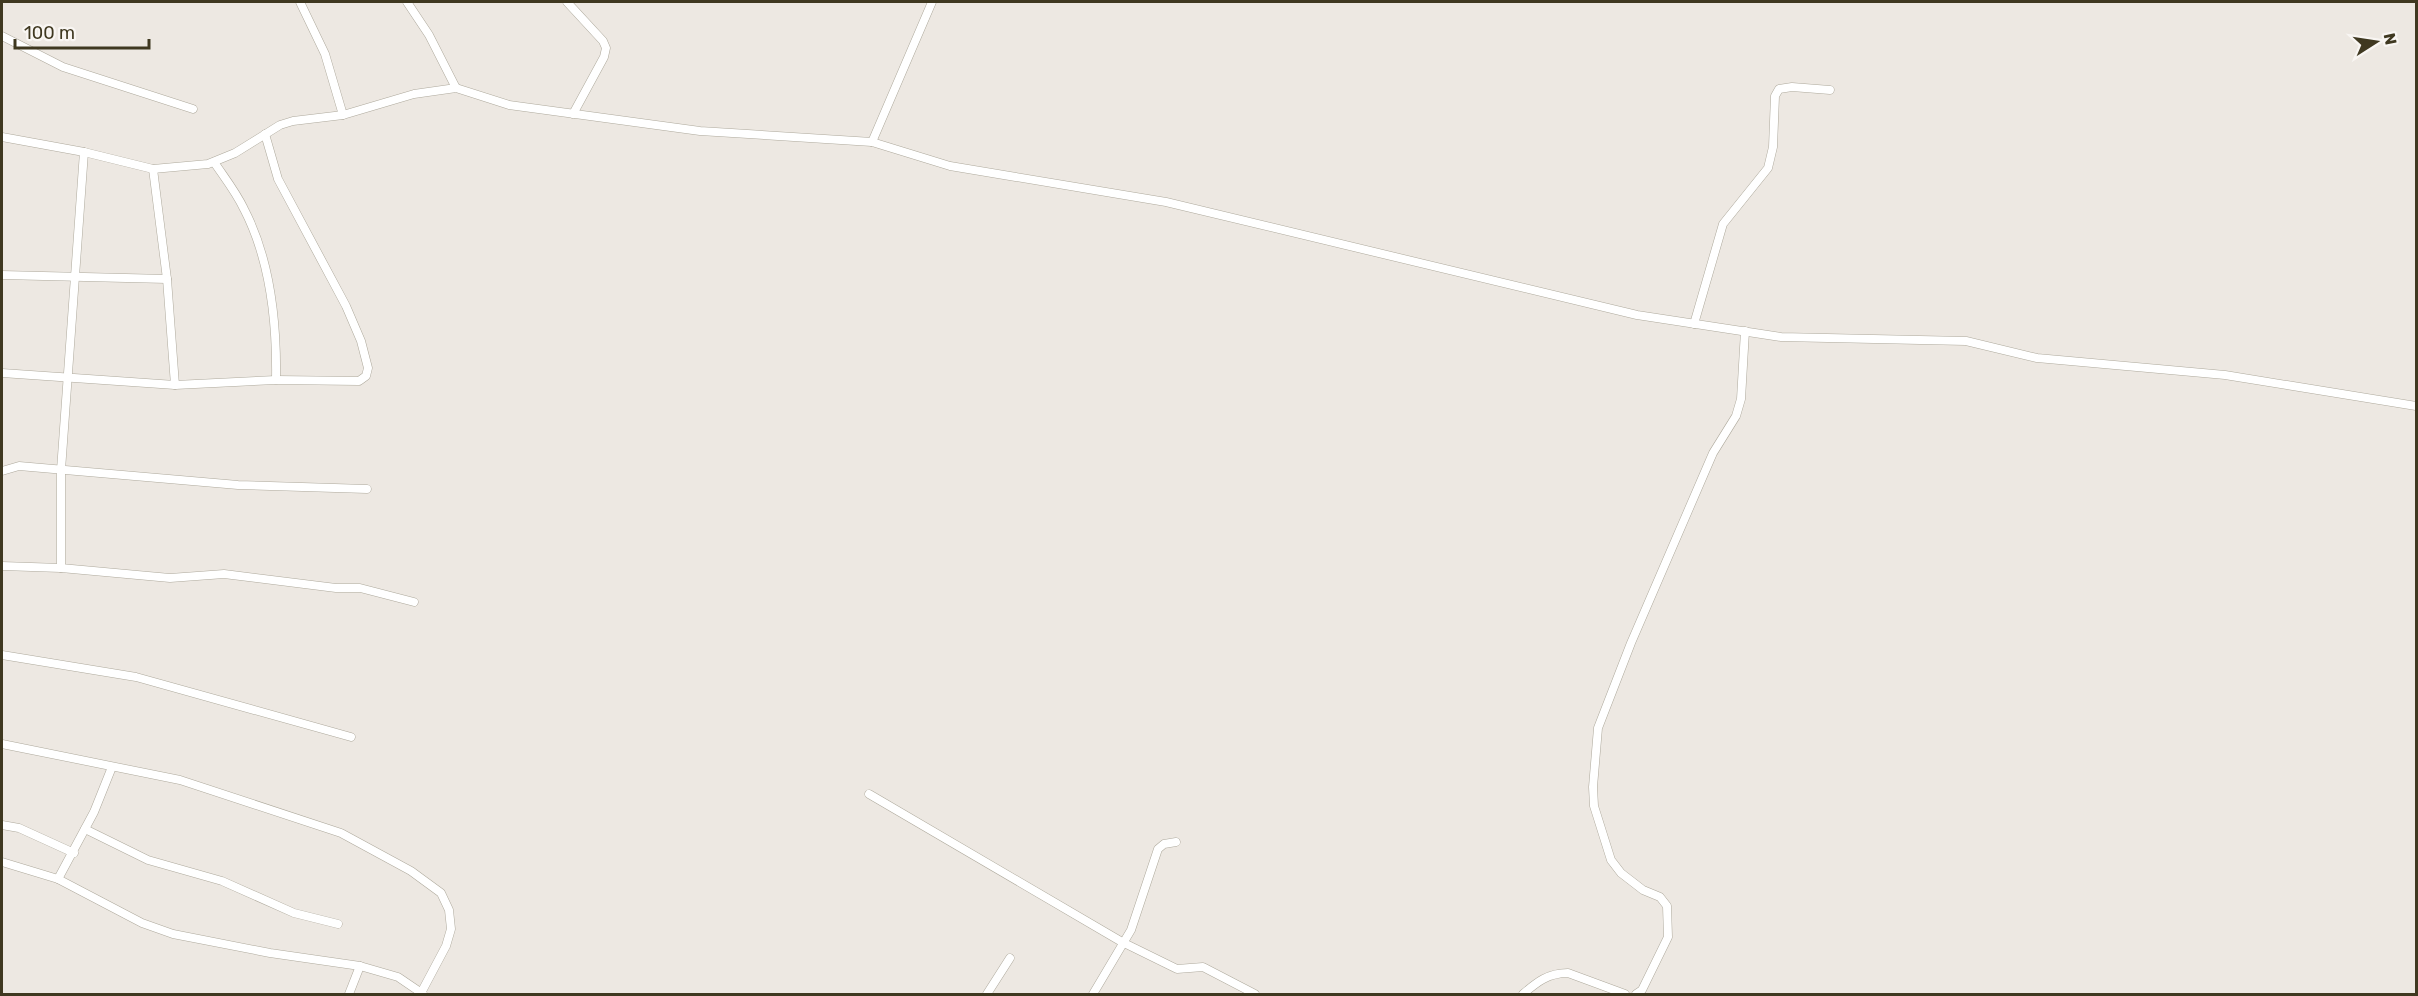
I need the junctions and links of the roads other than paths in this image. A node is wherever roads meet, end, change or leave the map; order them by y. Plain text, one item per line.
1 (300, 2) edge
2 (407, 2) edge
3 (567, 2) edge
4 (932, 2) edge
5 (2, 36) edge
6 (456, 88) junction
7 (1830, 90) dead end
8 (194, 109) dead end
9 (573, 114) junction
10 (343, 115) junction
11 (265, 134) junction
12 (2, 137) edge
13 (872, 142) junction
14 (84, 152) junction
15 (214, 162) junction
16 (153, 169) junction
17 (2, 275) edge
18 (74, 277) junction
19 (167, 279) junction
20 (1694, 324) junction
21 (1745, 331) junction
22 (2, 373) edge
23 (69, 378) junction
24 (276, 380) junction
25 (175, 385) junction
26 (2416, 406) edge
27 (61, 470) junction
28 (2, 471) edge
29 (367, 489) dead end
30 (2, 566) edge
31 (61, 568) junction
32 (414, 602) dead end
33 (2, 655) edge
34 (351, 737) dead end
35 (2, 744) edge
36 (112, 767) junction
37 (869, 794) dead end
38 (2, 825) edge
39 (86, 829) junction
40 (1176, 842) dead end
41 (74, 853) junction
42 (2, 862) edge
43 (58, 879) junction
44 (338, 924) dead end
45 (1122, 942) junction
46 (1010, 958) dead end
47 (360, 966) junction
48 (1641, 993) edge
49 (349, 994) edge
50 (422, 994) edge
51 (987, 994) edge
52 (1093, 994) edge
53 (1255, 994) edge
54 (1523, 994) edge
55 (1625, 994) edge

1 - 10 street
2 - 6 street
3 - 9 street
4 - 13 street
5 - 8 street
6 - 9 street
6 - 10 street
7 - 20 street
9 - 13 street
10 - 11 street
11 - 15 street
11 - 24 street
12 - 14 street
13 - 20 street
14 - 16 street
14 - 18 street
15 - 16 street
15 - 24 street
16 - 19 street
17 - 18 street
18 - 19 street
18 - 23 street
19 - 25 street
20 - 21 street
21 - 26 street
21 - 48 street
22 - 23 street
23 - 25 street
23 - 27 street
24 - 25 street
27 - 28 street
27 - 29 street
27 - 31 street
30 - 31 street
31 - 32 street
33 - 34 street
35 - 36 street
36 - 39 street
36 - 50 street
37 - 45 street
38 - 41 street
39 - 41 street
39 - 44 street
40 - 45 street
41 - 43 street
42 - 43 street
43 - 47 street
45 - 52 street
45 - 53 street
46 - 51 street
47 - 49 street
47 - 50 street
54 - 55 street

